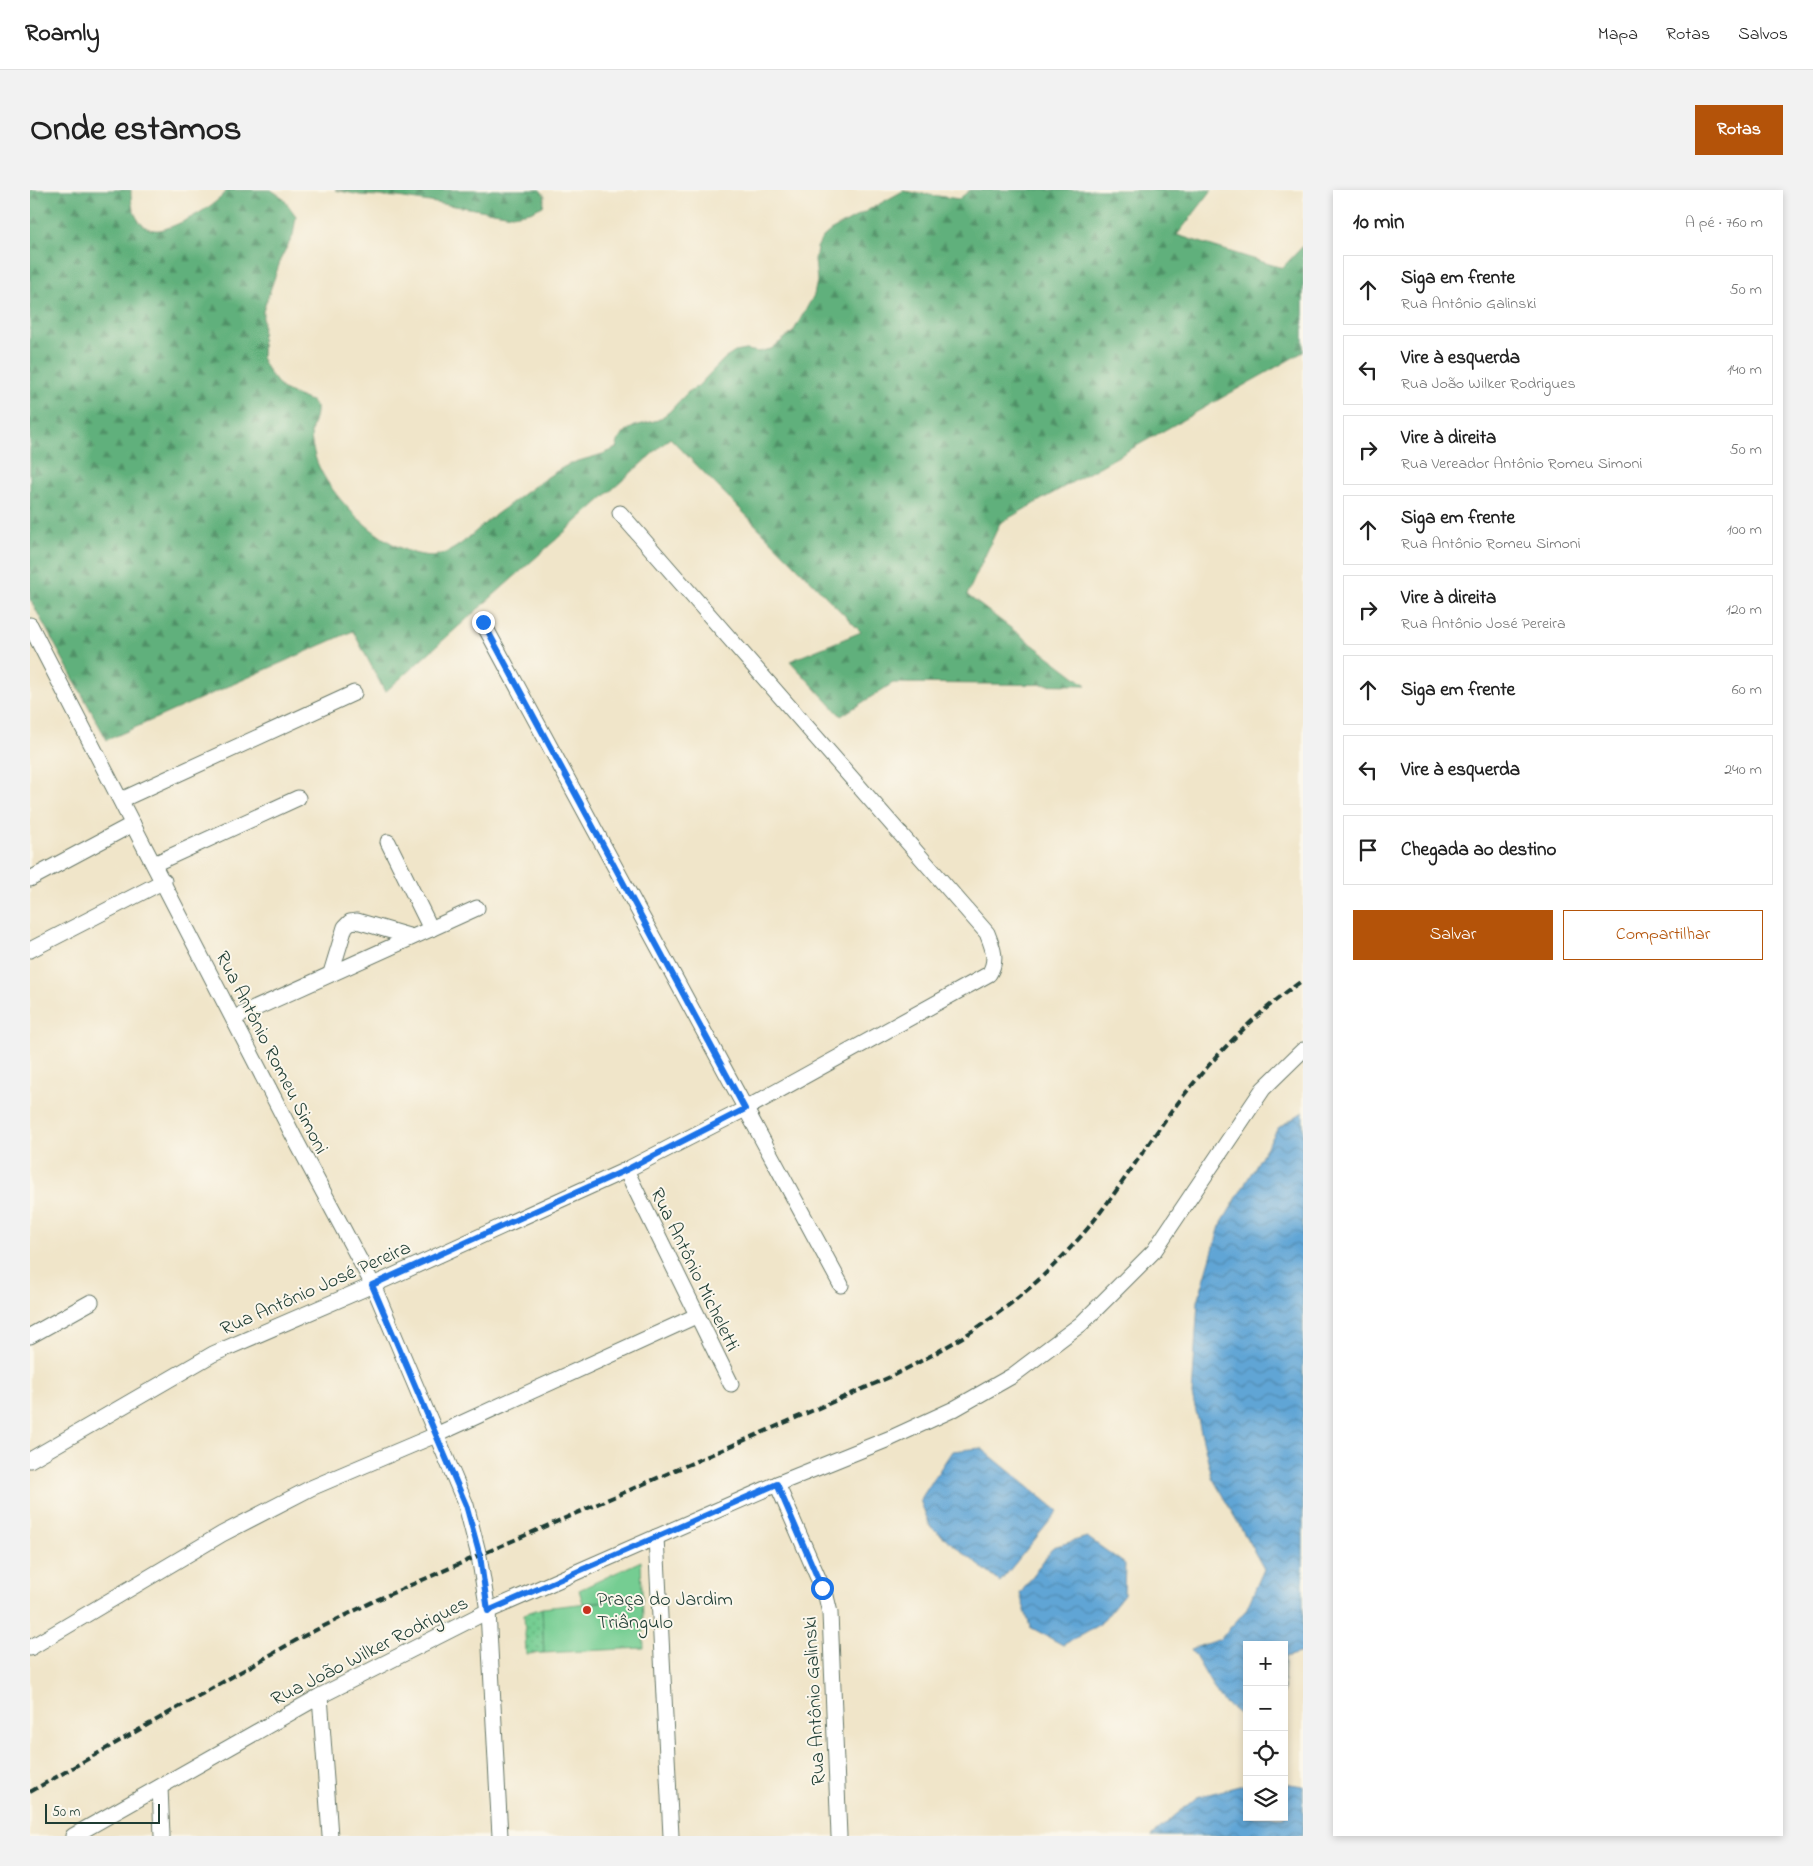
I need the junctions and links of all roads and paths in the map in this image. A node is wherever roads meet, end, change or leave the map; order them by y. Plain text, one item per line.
1 (620, 513) dead end
2 (483, 622) dead end
3 (30, 624) edge
4 (354, 694) dead end
5 (298, 798) dead end
6 (121, 800) junction
7 (133, 824) junction
8 (388, 842) dead end
9 (154, 864) junction
10 (30, 879) edge
11 (164, 881) junction
12 (477, 908) dead end
13 (431, 929) junction
14 (412, 937) junction
15 (30, 950) edge
16 (331, 973) junction
17 (234, 1018) junction
18 (1303, 1050) edge
19 (745, 1109) junction
20 (626, 1170) junction
21 (372, 1285) junction
22 (841, 1285) dead end
23 (91, 1302) dead end
24 (696, 1316) junction
25 (30, 1336) edge
26 (731, 1384) dead end
27 (438, 1434) junction
28 (30, 1460) edge
29 (777, 1484) junction
30 (656, 1537) junction
31 (488, 1611) junction
32 (30, 1648) edge
33 (320, 1696) junction
34 (160, 1787) junction
35 (73, 1836) edge
36 (162, 1836) edge
37 (330, 1836) edge
38 (500, 1836) edge
39 (671, 1836) edge
40 (839, 1836) edge

1 - 19 street, Rua Antônio José Pereira
2 - 19 street
3 - 6 street, Rua Antônio Romeu Simoni
4 - 6 street
5 - 9 street
6 - 7 street, Rua Antônio Romeu Simoni
7 - 9 street, Rua Antônio Romeu Simoni
7 - 10 street
8 - 13 street
9 - 11 street, Rua Antônio Romeu Simoni
11 - 15 street
11 - 17 street, Rua Antônio Romeu Simoni
12 - 13 street
13 - 14 street
14 - 16 street
14 - 16 street
16 - 17 street
17 - 21 street, Rua Antônio Romeu Simoni
18 - 29 street, Rua João Wilker Rodrigues
19 - 20 street, Rua Antônio José Pereira
19 - 22 street
20 - 21 street, Rua Antônio José Pereira
20 - 24 street, Rua Antônio Micheletti
21 - 27 street, Rua Antônio Romeu Simoni
21 - 28 street, Rua Antônio José Pereira
23 - 25 street
24 - 26 street, Rua Antônio Micheletti
24 - 27 street
27 - 31 street, Rua Antônio Romeu Simoni
27 - 32 street
29 - 30 street, Rua João Wilker Rodrigues
29 - 40 street, Rua Antônio Galinski
30 - 31 street, Rua João Wilker Rodrigues
30 - 39 street
31 - 33 street, Rua João Wilker Rodrigues
31 - 38 street, Rua Antônio Romeu Simoni
33 - 34 street, Rua João Wilker Rodrigues
33 - 37 street
34 - 35 street, Rua João Wilker Rodrigues
34 - 36 street

